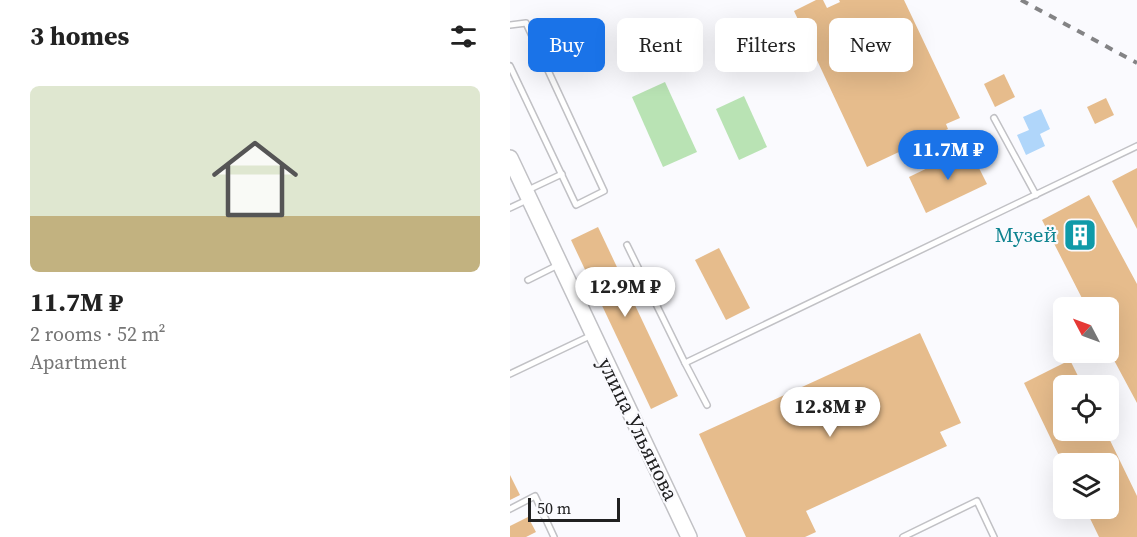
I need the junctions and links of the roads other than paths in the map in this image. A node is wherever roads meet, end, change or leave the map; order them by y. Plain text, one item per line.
1 (510, 25) edge
2 (510, 66) edge
3 (994, 118) dead end
4 (1137, 146) edge
5 (510, 158) edge
6 (562, 174) junction
7 (528, 194) junction
8 (1036, 195) junction
9 (510, 208) edge
10 (627, 245) dead end
11 (562, 263) junction
12 (528, 280) dead end
13 (593, 334) junction
14 (686, 363) junction
15 (510, 374) edge
16 (707, 405) dead end
17 (510, 509) edge
18 (992, 536) edge
19 (554, 537) edge
20 (690, 537) edge
21 (903, 537) edge

1 - 6 lane
2 - 6 lane
3 - 8 lane
4 - 8 lane
5 - 7 main road, улица Ульянова
6 - 7 lane
7 - 9 lane
7 - 11 main road, улица Ульянова
8 - 14 lane
10 - 14 lane
11 - 12 lane
11 - 13 main road, улица Ульянова
13 - 15 lane
13 - 20 main road, улица Ульянова
14 - 16 lane
17 - 19 lane
18 - 21 lane

